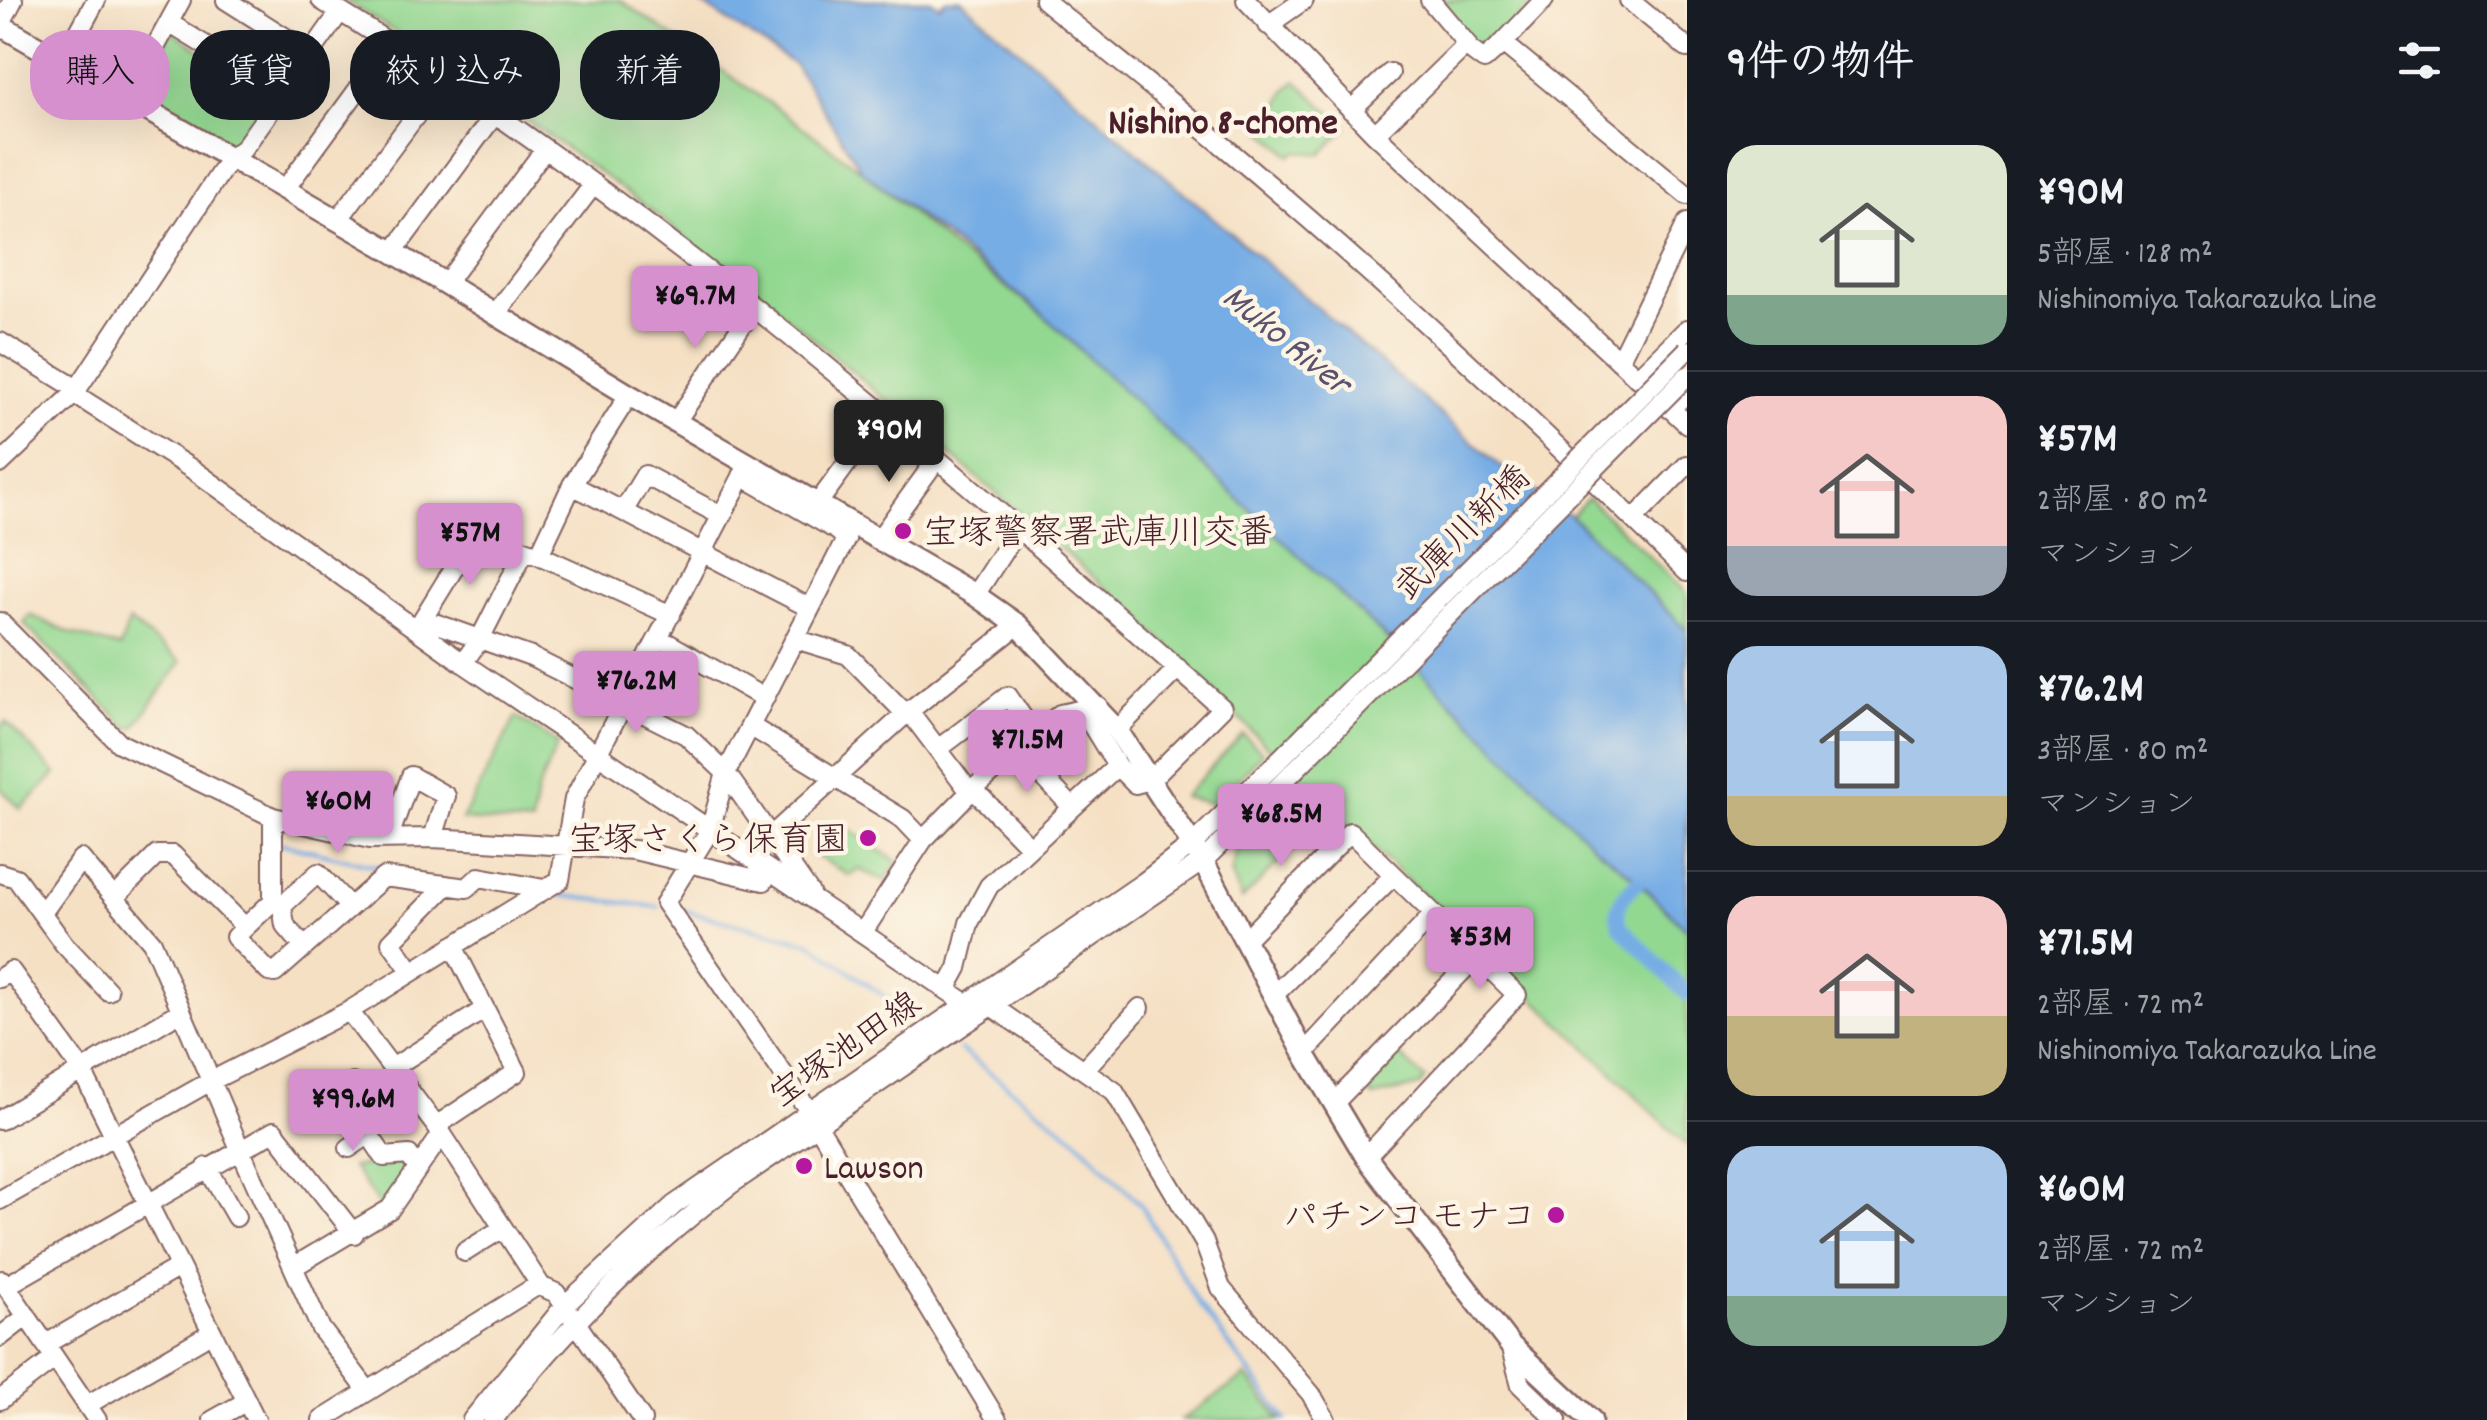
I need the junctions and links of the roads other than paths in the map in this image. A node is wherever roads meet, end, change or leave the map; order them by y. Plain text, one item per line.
1 (13, 0) edge
2 (96, 0) edge
3 (181, 0) edge
4 (226, 0) edge
5 (322, 0) edge
6 (1044, 0) edge
7 (1246, 0) edge
8 (1304, 0) edge
9 (1430, 0) edge
10 (1544, 0) edge
11 (1629, 0) edge
12 (340, 12) junction
13 (168, 23) junction
14 (0, 25) edge
15 (1268, 25) junction
16 (80, 30) edge
17 (164, 30) edge
18 (274, 30) edge
19 (326, 30) edge
20 (370, 30) edge
21 (190, 36) edge
22 (30, 42) edge
23 (1503, 43) junction
24 (1465, 46) junction
25 (1687, 48) edge
26 (1390, 73) dead end
27 (350, 100) edge
28 (1351, 110) junction
29 (165, 120) edge
30 (262, 120) edge
31 (413, 120) edge
32 (491, 120) edge
33 (504, 120) edge
34 (1375, 134) junction
35 (546, 149) junction
36 (230, 158) junction
37 (594, 184) junction
38 (285, 189) junction
39 (1687, 195) edge
40 (338, 220) junction
41 (1687, 223) edge
42 (394, 252) junction
43 (446, 284) junction
44 (753, 309) junction
45 (496, 313) junction
46 (1687, 329) edge
47 (0, 342) edge
48 (1687, 350) edge
49 (1620, 361) junction
50 (1687, 376) edge
51 (1637, 378) junction
52 (76, 391) junction
53 (1687, 392) edge
54 (630, 395) junction
55 (1670, 409) junction
56 (884, 413) junction
57 (677, 420) junction
58 (1687, 424) edge
59 (937, 459) junction
60 (0, 464) edge
61 (1687, 466) edge
62 (746, 469) junction
63 (572, 485) junction
64 (818, 503) junction
65 (624, 510) junction
66 (722, 516) junction
67 (1634, 520) junction
68 (1019, 527) junction
69 (879, 538) junction
70 (704, 551) junction
71 (532, 552) junction
72 (1687, 572) edge
73 (975, 595) junction
74 (810, 608) junction
75 (671, 616) junction
76 (0, 622) edge
77 (420, 624) junction
78 (1018, 625) junction
79 (659, 638) junction
80 (480, 639) junction
81 (794, 639) junction
82 (462, 663) junction
83 (1178, 668) junction
84 (764, 698) junction
85 (624, 703) junction
86 (1090, 708) junction
87 (908, 712) junction
88 (750, 726) junction
89 (1117, 730) junction
90 (1035, 735) junction
91 (938, 749) junction
92 (1018, 750) junction
93 (597, 755) junction
94 (1287, 765) junction
95 (1117, 766) junction
96 (726, 773) junction
97 (836, 777) junction
98 (1150, 780) junction
99 (972, 791) junction
100 (1072, 807) junction
101 (273, 817) junction
102 (710, 830) junction
103 (772, 835) junction
104 (389, 837) junction
105 (432, 838) junction
106 (924, 840) junction
107 (568, 845) junction
108 (1030, 846) junction
109 (1198, 853) junction
110 (749, 856) junction
111 (689, 865) junction
112 (1394, 875) junction
113 (3, 877) edge
114 (764, 881) dead end
115 (447, 885) junction
116 (544, 888) junction
117 (115, 896) junction
118 (814, 899) junction
119 (278, 903) junction
120 (350, 906) junction
121 (42, 913) junction
122 (1434, 914) junction
123 (245, 927) junction
124 (864, 932) junction
125 (1246, 940) junction
126 (453, 946) junction
127 (304, 948) junction
128 (1477, 956) junction
129 (412, 972) junction
130 (0, 978) edge
131 (948, 988) junction
132 (108, 991) dead end
133 (1274, 995) junction
134 (966, 1003) junction
135 (993, 1007) junction
136 (485, 1008) junction
137 (1140, 1008) dead end
138 (181, 1010) junction
139 (349, 1011) junction
140 (1304, 1053) junction
141 (392, 1068) junction
142 (81, 1069) junction
143 (1085, 1069) junction
144 (211, 1081) junction
145 (1334, 1104) junction
146 (314, 1109) dead end
147 (3, 1111) edge
148 (814, 1119) junction
149 (439, 1130) junction
150 (368, 1135) junction
151 (113, 1136) junction
152 (349, 1148) dead end
153 (240, 1149) junction
154 (1366, 1157) junction
155 (207, 1167) junction
156 (418, 1168) junction
157 (0, 1200) edge
158 (147, 1202) junction
159 (236, 1217) dead end
160 (503, 1228) junction
161 (354, 1234) junction
162 (465, 1252) dead end
163 (295, 1266) junction
164 (179, 1267) junction
165 (541, 1286) junction
166 (4, 1288) edge
167 (570, 1313) junction
168 (27, 1316) junction
169 (211, 1333) junction
170 (0, 1337) edge
171 (1510, 1344) junction
172 (51, 1351) junction
173 (368, 1391) junction
174 (0, 1400) edge
175 (247, 1401) junction
176 (92, 1412) edge
177 (1553, 1419) edge
178 (213, 1420) edge
179 (256, 1420) edge
180 (322, 1420) edge
181 (472, 1420) edge
182 (494, 1420) edge
183 (642, 1420) edge
184 (997, 1420) edge
185 (1326, 1420) edge
186 (1591, 1420) edge

1 - 14 street
2 - 16 street
3 - 13 street
4 - 18 street
5 - 12 street
6 - 67 street
7 - 15 street
8 - 15 street
9 - 24 street
10 - 23 street
11 - 25 street
12 - 19 street
12 - 20 street
13 - 17 street
13 - 21 street
14 - 22 main road
15 - 28 street
23 - 24 street
23 - 39 street
24 - 34 street
26 - 28 street
27 - 38 street
28 - 34 street
29 - 36 main road
30 - 36 street
31 - 40 street
32 - 42 street
33 - 35 street
34 - 49 street
35 - 37 street
35 - 43 street
36 - 38 main road
36 - 52 street
37 - 44 street
37 - 45 street
38 - 40 main road
40 - 42 main road
41 - 49 street
42 - 43 main road
43 - 45 main road
44 - 56 street
44 - 57 street
45 - 54 main road
46 - 51 street
47 - 52 street
48 - 94 street, 武庫川新橋, bridge
49 - 51 street
50 - 94 street, 武庫川新橋, bridge
51 - 55 street
52 - 60 street
52 - 77 street
53 - 55 street
54 - 57 main road
54 - 63 street
55 - 58 street
56 - 59 street
56 - 64 street
57 - 62 main road
59 - 68 street
59 - 69 street
61 - 67 street
62 - 64 main road
62 - 66 street
62 - 74 street
63 - 65 street
63 - 71 street
64 - 69 main road
65 - 66 street
65 - 70 street
66 - 70 street
67 - 72 street
68 - 73 street
68 - 83 street
69 - 73 main road
70 - 74 street
70 - 75 street
71 - 75 street
71 - 77 street
71 - 80 street
73 - 78 main road
74 - 81 street
75 - 79 street
76 - 101 street
77 - 80 street
77 - 82 street
78 - 86 main road
78 - 87 street
79 - 84 street
79 - 85 street
80 - 82 street
80 - 85 street
81 - 84 street
81 - 87 street
82 - 93 street
83 - 89 street
83 - 98 street
84 - 88 street
85 - 93 street
85 - 96 street
86 - 89 main road
86 - 90 street
86 - 95 street
87 - 91 street
87 - 97 street
88 - 96 street
88 - 97 street
89 - 98 main road
90 - 91 street
90 - 92 street
91 - 99 street
92 - 99 street
92 - 100 street
93 - 102 street
93 - 107 street
94 - 109 street
95 - 98 street
95 - 100 street
96 - 102 street
96 - 103 street
97 - 103 street
97 - 106 street
98 - 109 main road
99 - 106 street
99 - 108 street
100 - 108 street
101 - 104 street
101 - 119 street
102 - 110 street
102 - 111 street
103 - 110 street
103 - 118 street
104 - 105 street
104 - 105 street
105 - 107 street
106 - 124 street
107 - 111 street
107 - 116 street
108 - 131 street
109 - 125 main road
109 - 134 street, 宝塚池田線
109 - 135 street
110 - 118 street
111 - 114 street
111 - 148 street
112 - 122 street
112 - 125 street
112 - 133 street
113 - 121 street
115 - 116 street
115 - 120 street
115 - 129 street
116 - 126 street
117 - 121 street
117 - 123 street
117 - 138 street
118 - 124 street
119 - 120 street
119 - 123 street
119 - 127 street
120 - 127 street
121 - 132 street
122 - 128 street
122 - 140 street
123 - 127 street
124 - 131 street
125 - 133 main road
126 - 129 street
126 - 136 street
128 - 145 street
128 - 154 street
129 - 139 street
130 - 142 street
131 - 134 street
133 - 140 main road
134 - 135 street
134 - 148 street, 宝塚池田線
135 - 143 street
135 - 148 street
136 - 141 street
136 - 149 street
137 - 143 street
138 - 142 street
138 - 144 street
139 - 141 street
139 - 144 street
140 - 145 main road
141 - 149 street
142 - 147 street
142 - 151 street
143 - 185 street
144 - 151 street
144 - 153 street
145 - 154 main road
146 - 150 street
148 - 167 street
148 - 184 street
149 - 156 street
149 - 160 street
150 - 152 street
150 - 156 street
151 - 157 street
151 - 158 street
153 - 155 street
153 - 161 street
153 - 163 street
154 - 171 main road
155 - 158 street
155 - 159 street
156 - 161 street
158 - 164 street
158 - 166 street
160 - 162 street
160 - 165 street
161 - 163 street
163 - 173 street
164 - 169 street
164 - 172 street
165 - 167 street
165 - 173 street
166 - 168 street
167 - 181 street
167 - 182 street
167 - 183 street
168 - 170 street
168 - 172 street
169 - 175 street
169 - 176 street
171 - 177 street
171 - 186 main road
172 - 174 street
172 - 176 street
173 - 180 street
175 - 178 street
175 - 179 street

